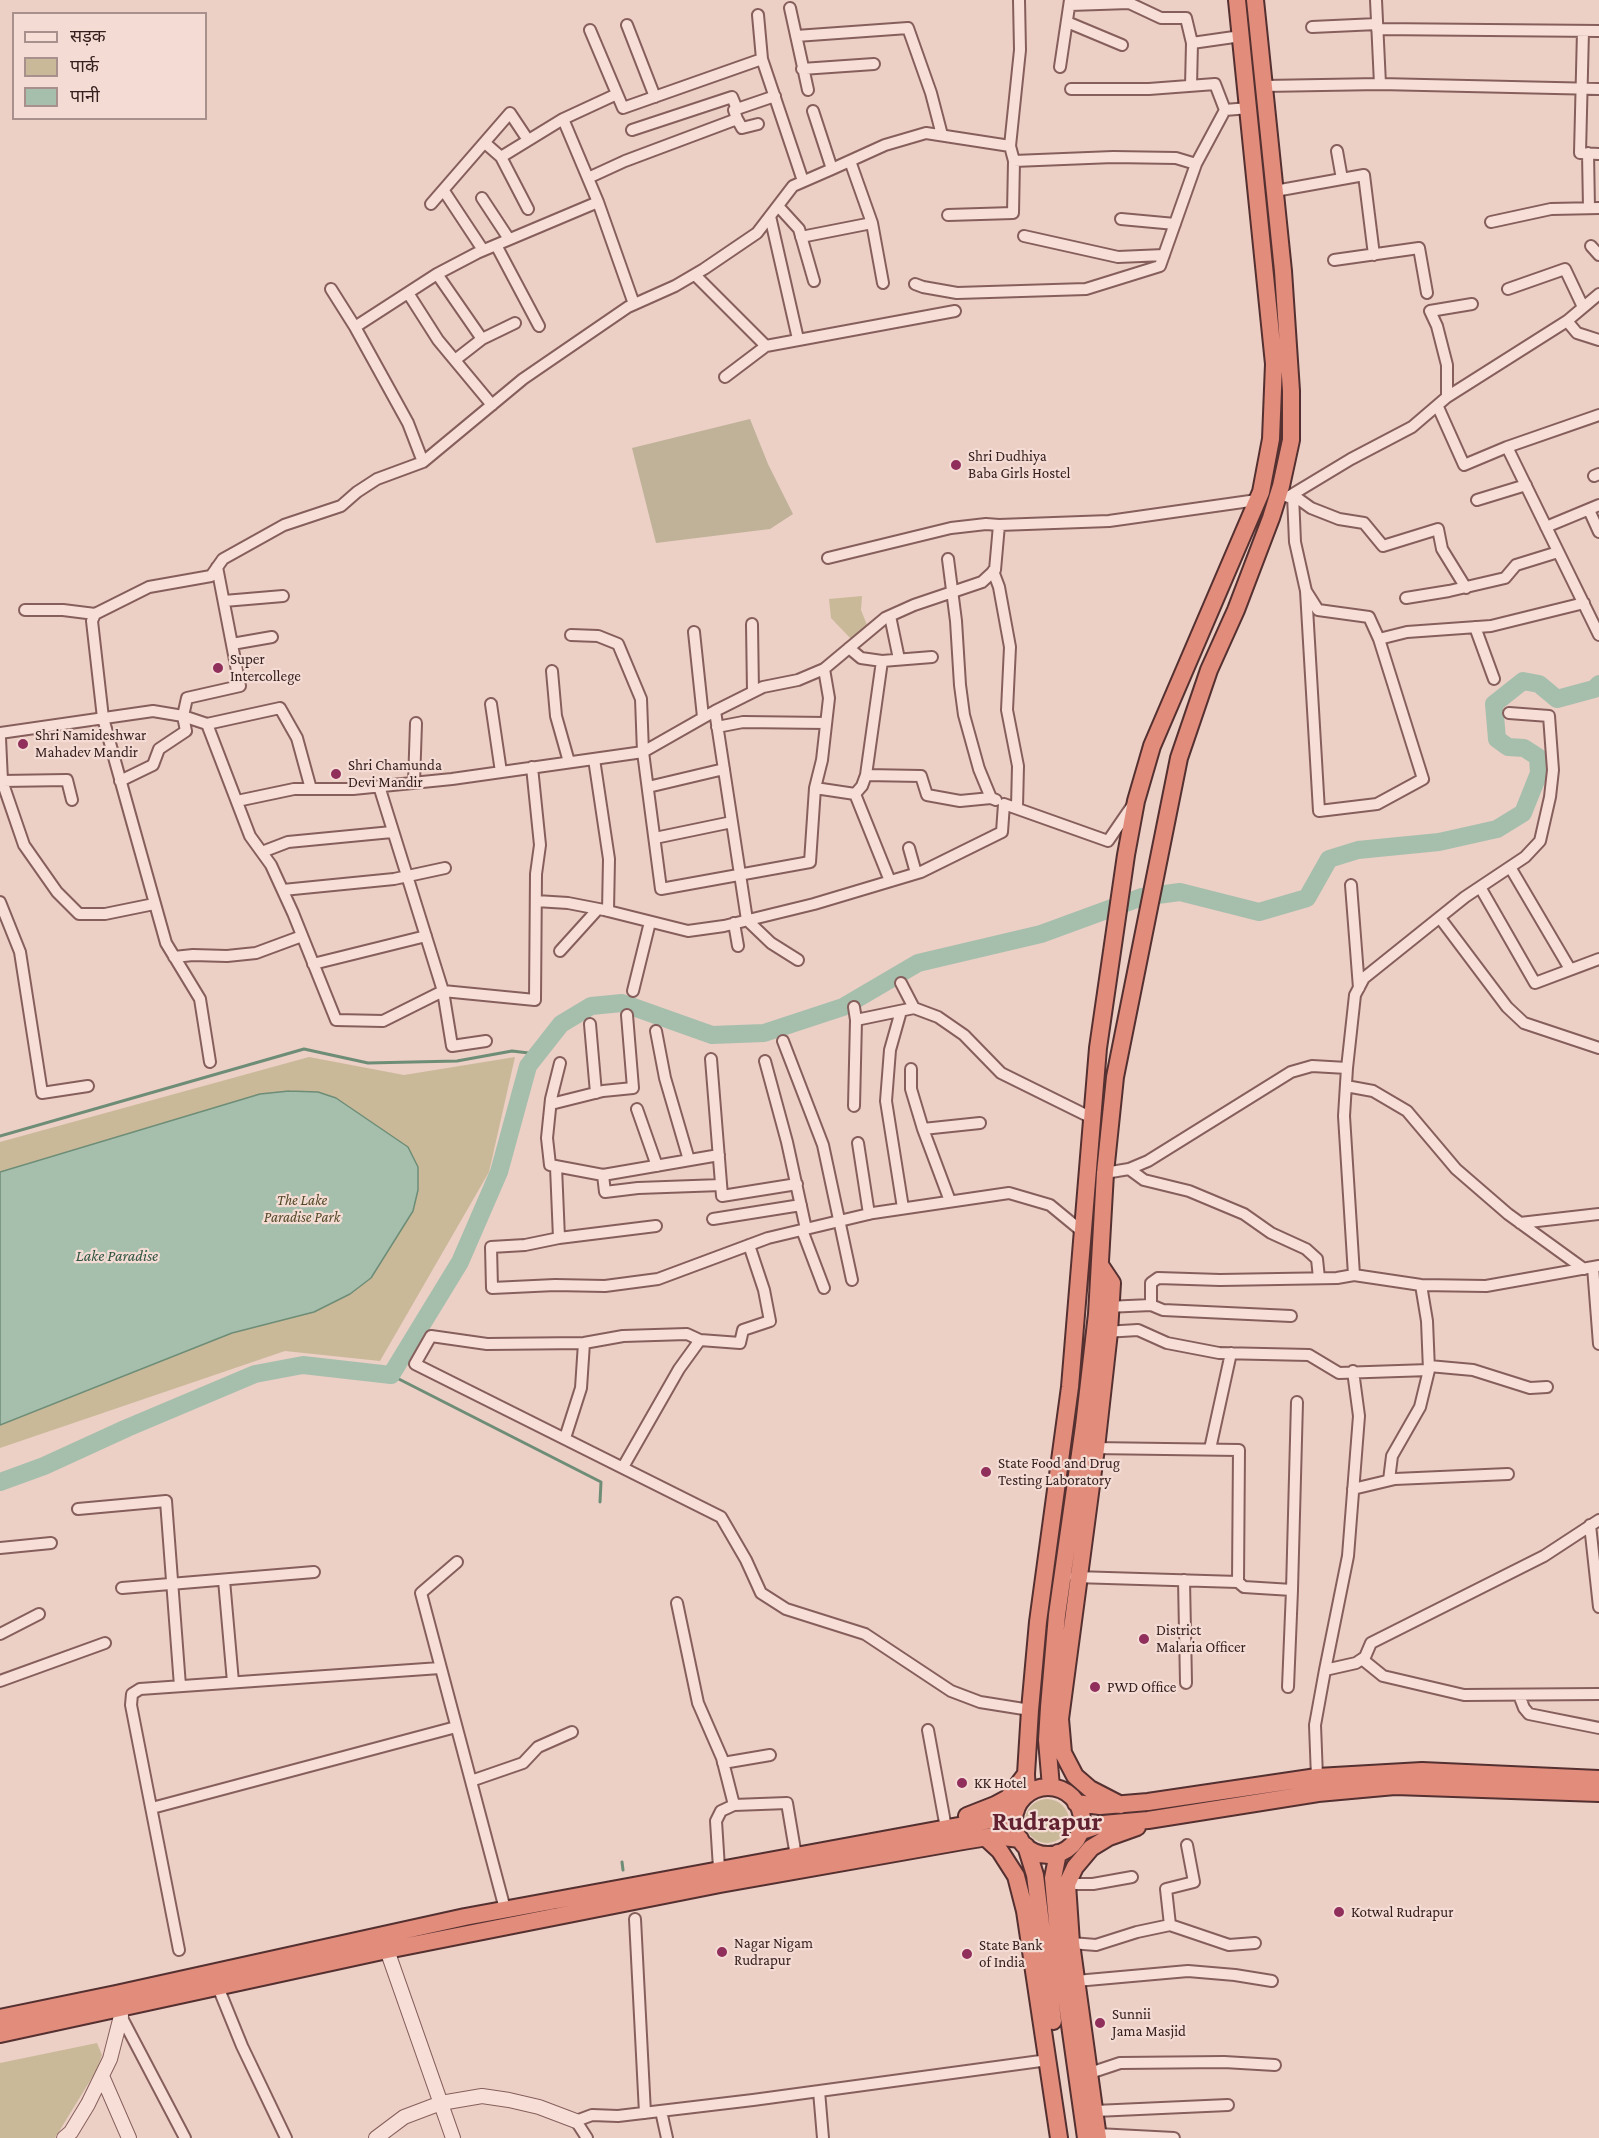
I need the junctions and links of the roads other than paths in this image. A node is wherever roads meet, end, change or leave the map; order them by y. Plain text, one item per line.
1 (1019, 0) edge
2 (1237, 0) edge
3 (1255, 0) edge
4 (1376, 0) edge
5 (1070, 2) edge
6 (790, 8) dead end
7 (758, 15) dead end
8 (1067, 22) junction
9 (627, 25) dead end
10 (1312, 27) dead end
11 (1377, 27) junction
12 (590, 30) dead end
13 (1583, 31) junction
14 (1599, 31) edge
15 (796, 36) junction
16 (1241, 36) junction
17 (1192, 43) junction
18 (1122, 45) dead end
19 (762, 59) junction
20 (874, 64) dead end
21 (1060, 67) dead end
22 (802, 69) junction
23 (1380, 84) junction
24 (1191, 86) junction
25 (1264, 86) junction
26 (1581, 88) junction
27 (1599, 88) edge
28 (1071, 89) dead end
29 (808, 90) dead end
30 (617, 94) junction
31 (775, 96) junction
32 (655, 97) junction
33 (1249, 108) junction
34 (1225, 110) junction
35 (813, 111) dead end
36 (737, 114) junction
37 (563, 119) junction
38 (759, 124) dead end
39 (632, 130) dead end
40 (942, 135) junction
41 (528, 140) junction
42 (485, 143) junction
43 (1010, 146) junction
44 (1337, 151) dead end
45 (1594, 153) edge
46 (501, 157) junction
47 (850, 161) junction
48 (1014, 161) junction
49 (1196, 164) junction
50 (832, 168) junction
51 (588, 178) junction
52 (1342, 179) junction
53 (803, 181) junction
54 (444, 191) junction
55 (1275, 191) junction
56 (483, 198) dead end
57 (598, 202) junction
58 (431, 204) dead end
59 (778, 206) junction
60 (1594, 208) edge
61 (528, 209) dead end
62 (948, 215) dead end
63 (770, 216) junction
64 (1121, 219) dead end
65 (1491, 222) dead end
66 (872, 223) junction
67 (1175, 224) junction
68 (1024, 236) dead end
69 (801, 237) junction
70 (508, 240) junction
71 (496, 245) junction
72 (1591, 246) dead end
73 (483, 250) junction
74 (1164, 255) junction
75 (1374, 255) junction
76 (1599, 255) edge
77 (1334, 260) dead end
78 (437, 274) junction
79 (695, 275) junction
80 (814, 281) dead end
81 (883, 283) dead end
82 (915, 284) dead end
83 (332, 289) dead end
84 (1508, 289) dead end
85 (408, 293) junction
86 (1427, 293) dead end
87 (1599, 294) edge
88 (634, 304) junction
89 (1472, 304) dead end
90 (1583, 307) junction
91 (955, 311) dead end
92 (1567, 321) junction
93 (515, 323) dead end
94 (539, 326) dead end
95 (355, 327) junction
96 (482, 339) junction
97 (798, 339) junction
98 (1599, 340) edge
99 (766, 346) junction
100 (455, 360) junction
101 (726, 377) dead end
102 (1447, 398) junction
103 (492, 405) junction
104 (1438, 407) junction
105 (1599, 415) edge
106 (1507, 447) junction
107 (423, 462) junction
108 (1526, 485) junction
109 (1293, 495) junction
110 (1257, 500) junction
111 (1477, 500) dead end
112 (1275, 505) junction
113 (1594, 507) edge
114 (999, 525) junction
115 (1546, 527) junction
116 (1599, 532) edge
117 (1558, 552) junction
118 (828, 558) dead end
119 (948, 559) dead end
120 (217, 567) junction
121 (993, 572) junction
122 (1466, 588) junction
123 (1306, 591) junction
124 (952, 592) junction
125 (283, 596) dead end
126 (1406, 598) dead end
127 (224, 601) junction
128 (1584, 603) junction
129 (26, 610) dead end
130 (95, 614) junction
131 (890, 616) junction
132 (752, 624) dead end
133 (1475, 627) junction
134 (694, 632) dead end
135 (572, 635) dead end
136 (1599, 635) edge
137 (273, 637) dead end
138 (1379, 639) junction
139 (232, 644) junction
140 (849, 648) junction
141 (932, 657) dead end
142 (899, 659) junction
143 (882, 661) junction
144 (824, 669) junction
145 (552, 671) dead end
146 (1494, 679) dead end
147 (753, 692) junction
148 (491, 704) dead end
149 (715, 711) junction
150 (1509, 713) dead end
151 (183, 716) junction
152 (703, 717) junction
153 (103, 718) junction
154 (416, 723) dead end
155 (826, 723) junction
156 (207, 724) junction
157 (717, 727) junction
158 (0, 733) edge
159 (0, 738) edge
160 (643, 752) junction
161 (594, 759) junction
162 (569, 762) junction
163 (532, 767) junction
164 (724, 770) junction
165 (501, 772) junction
166 (866, 775) junction
167 (1, 781) edge
168 (120, 782) junction
169 (414, 783) junction
170 (379, 786) junction
171 (648, 787) junction
172 (815, 788) junction
173 (310, 789) junction
174 (855, 794) junction
175 (991, 798) junction
176 (72, 800) dead end
177 (237, 801) junction
178 (1136, 801) junction
179 (1004, 804) junction
180 (1017, 807) junction
181 (732, 822) junction
182 (392, 832) junction
183 (655, 838) junction
184 (909, 848) dead end
185 (262, 852) junction
186 (1510, 867) junction
187 (445, 868) dead end
188 (916, 873) junction
189 (740, 875) junction
190 (408, 876) junction
191 (890, 881) junction
192 (1351, 885) dead end
193 (1480, 887) junction
194 (283, 890) junction
195 (536, 901) junction
196 (0, 902) edge
197 (154, 904) junction
198 (603, 910) junction
199 (1440, 918) junction
200 (747, 920) junction
201 (650, 922) junction
202 (734, 923) junction
203 (302, 936) junction
204 (426, 936) junction
205 (738, 946) dead end
206 (560, 951) dead end
207 (174, 957) junction
208 (1599, 959) edge
209 (798, 960) dead end
210 (313, 964) junction
211 (1570, 969) junction
212 (901, 983) dead end
213 (1359, 988) junction
214 (443, 991) junction
215 (633, 991) dead end
216 (854, 1007) dead end
217 (914, 1008) junction
218 (901, 1011) junction
219 (627, 1015) dead end
220 (856, 1020) junction
221 (590, 1024) dead end
222 (656, 1031) dead end
223 (486, 1041) dead end
224 (783, 1041) dead end
225 (1599, 1047) edge
226 (711, 1059) dead end
227 (765, 1061) dead end
228 (210, 1062) dead end
229 (560, 1063) dead end
230 (1347, 1068) junction
231 (911, 1069) dead end
232 (88, 1086) dead end
233 (1346, 1086) junction
234 (596, 1093) junction
235 (551, 1104) junction
236 (854, 1106) dead end
237 (637, 1109) dead end
238 (1092, 1118) junction
239 (980, 1123) dead end
240 (923, 1129) junction
241 (858, 1143) dead end
242 (719, 1155) junction
243 (690, 1160) junction
244 (657, 1166) junction
245 (556, 1167) junction
246 (1129, 1169) junction
247 (1097, 1172) junction
248 (603, 1175) junction
249 (797, 1184) junction
250 (721, 1185) junction
251 (950, 1202) junction
252 (801, 1205) junction
253 (903, 1208) junction
254 (868, 1214) junction
255 (1599, 1214) edge
256 (713, 1219) dead end
257 (840, 1221) junction
258 (1520, 1223) junction
259 (656, 1226) dead end
260 (804, 1229) junction
261 (1084, 1233) junction
262 (559, 1238) junction
263 (749, 1245) junction
264 (1592, 1267) edge
265 (1354, 1275) junction
266 (1319, 1278) junction
267 (852, 1280) dead end
268 (1420, 1285) junction
269 (824, 1288) dead end
270 (1151, 1305) junction
271 (1104, 1307) junction
272 (1291, 1316) dead end
273 (1102, 1332) junction
274 (700, 1340) junction
275 (584, 1343) junction
276 (1599, 1344) edge
277 (1231, 1353) junction
278 (1429, 1368) junction
279 (1353, 1371) junction
280 (1547, 1388) dead end
281 (1297, 1402) dead end
282 (565, 1438) junction
283 (1088, 1448) junction
284 (1210, 1449) junction
285 (623, 1467) junction
286 (1508, 1474) dead end
287 (1389, 1480) junction
288 (1353, 1489) junction
289 (78, 1509) dead end
290 (1595, 1523) edge
291 (51, 1543) dead end
292 (0, 1548) edge
293 (457, 1562) dead end
294 (314, 1572) dead end
295 (1071, 1576) junction
296 (224, 1580) junction
297 (1184, 1580) junction
298 (1238, 1582) junction
299 (172, 1585) junction
300 (122, 1588) dead end
301 (1292, 1590) junction
302 (677, 1602) dead end
303 (1599, 1607) edge
304 (39, 1614) dead end
305 (0, 1634) edge
306 (105, 1643) dead end
307 (1362, 1659) junction
308 (440, 1668) junction
309 (1325, 1670) junction
310 (0, 1681) edge
311 (233, 1682) junction
312 (1186, 1683) dead end
313 (180, 1686) junction
314 (1288, 1687) dead end
315 (1599, 1694) edge
316 (1519, 1695) junction
317 (1030, 1710) junction
318 (456, 1727) junction
319 (1599, 1728) edge
320 (928, 1730) dead end
321 (572, 1732) dead end
322 (770, 1755) dead end
323 (723, 1762) junction
324 (1026, 1774) junction
325 (1599, 1779) edge
326 (471, 1781) junction
327 (1564, 1784) junction
328 (1318, 1785) junction
329 (1051, 1787) junction
330 (1599, 1793) edge
331 (1027, 1794) junction
332 (1076, 1803) junction
333 (734, 1804) junction
334 (1121, 1805) junction
335 (152, 1808) junction
336 (1016, 1810) junction
337 (1148, 1820) junction
338 (946, 1828) junction
339 (1080, 1832) junction
340 (986, 1838) junction
341 (1023, 1843) junction
342 (1187, 1845) dead end
343 (877, 1849) junction
344 (1058, 1853) junction
345 (796, 1856) junction
346 (720, 1876) junction
347 (1132, 1877) dead end
348 (1067, 1884) junction
349 (505, 1909) junction
350 (465, 1917) junction
351 (635, 1919) dead end
352 (1170, 1925) junction
353 (468, 1934) junction
354 (1035, 1937) junction
355 (385, 1942) junction
356 (1256, 1943) dead end
357 (1065, 1944) junction
358 (180, 1950) dead end
359 (1076, 1981) junction
360 (1272, 1981) dead end
361 (218, 1987) junction
362 (119, 2006) junction
363 (0, 2018) edge
364 (0, 2034) edge
365 (1053, 2059) junction
366 (1275, 2066) dead end
367 (1090, 2073) junction
368 (102, 2076) junction
369 (819, 2091) junction
370 (441, 2103) junction
371 (88, 2104) junction
372 (1228, 2105) dead end
373 (115, 2106) junction
374 (1095, 2110) junction
375 (662, 2111) junction
376 (645, 2113) junction
377 (576, 2121) junction
378 (1094, 2136) edge
379 (64, 2138) edge
380 (129, 2138) edge
381 (185, 2138) edge
382 (286, 2138) edge
383 (376, 2138) edge
384 (453, 2138) edge
385 (587, 2138) edge
386 (667, 2138) edge
387 (822, 2138) edge
388 (1059, 2138) edge
389 (1069, 2138) edge
390 (1174, 2138) edge

1 - 43 street
2 - 16 highway
3 - 25 highway
4 - 11 street
5 - 8 street
5 - 17 street
6 - 15 street
7 - 19 street
8 - 18 street
8 - 21 street
9 - 32 street
10 - 11 street
11 - 13 street
11 - 23 street
12 - 30 street
13 - 14 street
13 - 26 street
15 - 22 street
15 - 40 street
16 - 17 street
16 - 33 highway
17 - 24 street
19 - 31 street
19 - 32 street
20 - 22 street
22 - 29 street
23 - 25 street
23 - 26 street
24 - 28 street
24 - 34 street
25 - 55 highway
26 - 27 street
26 - 45 street
30 - 32 street
30 - 37 street
31 - 36 street
31 - 53 street
33 - 34 street
33 - 110 highway
34 - 49 street
35 - 50 street
36 - 38 street
36 - 39 street
36 - 51 street
37 - 41 street
37 - 51 street
40 - 43 street
40 - 47 street
41 - 42 street
41 - 46 street
42 - 46 street
42 - 54 street
43 - 48 street
44 - 52 street
45 - 60 street
46 - 61 street
47 - 50 street
47 - 66 street
48 - 49 street
48 - 62 street
49 - 67 street
50 - 53 street
51 - 57 street
52 - 55 street
52 - 75 street
53 - 59 street
54 - 58 street
54 - 73 street
55 - 112 highway
56 - 70 street
57 - 70 street
57 - 88 street
59 - 63 street
59 - 69 street
60 - 65 street
63 - 79 street
63 - 97 street
64 - 67 street
66 - 69 street
66 - 81 street
67 - 74 street
68 - 74 street
69 - 80 street
70 - 71 street
71 - 73 street
71 - 94 street
72 - 76 street
73 - 78 street
74 - 82 street
75 - 77 street
75 - 86 street
78 - 85 street
78 - 96 street
79 - 88 street
79 - 99 street
83 - 95 street
84 - 90 street
85 - 95 street
85 - 100 street
87 - 90 street
88 - 103 street
89 - 102 street
90 - 92 street
91 - 97 street
92 - 98 street
92 - 102 street
93 - 96 street
95 - 107 street
96 - 100 street
97 - 99 street
99 - 101 street
100 - 103 street
102 - 104 street
103 - 107 street
104 - 106 street
104 - 109 street
105 - 106 street
106 - 108 street
107 - 120 street
108 - 111 street
108 - 115 street
109 - 112 street
109 - 122 street
109 - 123 street
110 - 114 street
110 - 178 highway
112 - 247 highway
113 - 115 street
113 - 116 street
114 - 118 street
114 - 121 street
115 - 117 street
117 - 122 street
117 - 128 street
119 - 124 street
120 - 127 street
120 - 130 street
121 - 124 street
121 - 180 street
122 - 126 street
123 - 138 street
123 - 138 street
124 - 131 street
124 - 175 street
125 - 127 street
127 - 139 street
128 - 133 street
128 - 136 street
129 - 130 street
130 - 153 street
131 - 140 street
131 - 142 street
132 - 147 street
133 - 138 street
133 - 146 street
134 - 152 street
135 - 160 street
137 - 139 street
139 - 151 street
140 - 143 street
140 - 144 street
141 - 142 street
142 - 143 street
143 - 166 street
144 - 147 street
144 - 155 street
145 - 162 street
147 - 149 street
148 - 165 street
149 - 152 street
149 - 157 street
150 - 186 street
151 - 153 street
151 - 156 street
151 - 168 street
152 - 160 street
153 - 158 street
153 - 168 street
154 - 169 street
155 - 157 street
155 - 172 street
156 - 173 street
156 - 177 street
157 - 164 street
159 - 167 street
160 - 161 street
160 - 171 street
161 - 162 street
161 - 198 street
162 - 163 street
163 - 165 street
163 - 195 street
164 - 171 street
164 - 181 street
165 - 169 street
166 - 174 street
166 - 175 street
167 - 176 street
167 - 197 street
168 - 197 street
169 - 170 street
170 - 173 street
170 - 182 street
171 - 183 street
172 - 174 street
172 - 189 street
173 - 177 street
174 - 191 street
175 - 179 street
177 - 185 street
178 - 180 street
178 - 238 highway
179 - 180 street
179 - 188 street
181 - 183 street
181 - 189 street
182 - 185 street
182 - 190 street
183 - 189 street
184 - 188 street
185 - 194 street
186 - 193 street
186 - 211 street
187 - 190 street
188 - 191 street
189 - 200 street
190 - 194 street
190 - 204 street
191 - 200 street
192 - 213 street
193 - 199 street
193 - 211 street
194 - 203 street
195 - 198 street
195 - 214 street
196 - 232 street
197 - 207 street
198 - 201 street
198 - 206 street
199 - 213 street
199 - 225 street
200 - 202 street
200 - 209 street
201 - 202 street
201 - 215 street
202 - 205 street
203 - 207 street
203 - 210 street
204 - 210 street
204 - 214 street
207 - 228 street
208 - 211 street
210 - 214 street
212 - 217 street
213 - 230 street
214 - 223 street
216 - 220 street
217 - 218 street
217 - 238 street
218 - 220 street
218 - 253 street
219 - 234 street
220 - 236 street
221 - 234 street
222 - 243 street
224 - 257 street
226 - 242 street
227 - 249 street
229 - 235 street
230 - 233 street
230 - 246 street
231 - 240 street
233 - 258 street
233 - 265 street
234 - 235 street
235 - 245 street
237 - 244 street
238 - 247 highway
239 - 240 street
240 - 251 street
241 - 254 street
242 - 243 street
242 - 250 street
243 - 244 street
244 - 248 street
245 - 248 street
245 - 262 street
246 - 247 street
246 - 266 street
247 - 261 highway
247 - 271 highway
248 - 250 street
249 - 250 street
249 - 252 street
251 - 253 street
251 - 261 street
252 - 256 street
252 - 260 street
253 - 254 street
254 - 257 street
255 - 258 street
257 - 260 street
257 - 267 street
258 - 264 street
259 - 262 street
260 - 263 street
260 - 269 street
261 - 317 highway
262 - 263 street
263 - 274 street
264 - 268 street
264 - 276 street
265 - 266 street
265 - 268 street
266 - 270 street
268 - 278 street
270 - 271 street
270 - 272 street
271 - 273 highway
273 - 277 street
273 - 283 highway
274 - 275 street
274 - 285 street
275 - 282 street
275 - 282 street
277 - 279 street
277 - 284 street
278 - 279 street
278 - 280 street
278 - 287 street
279 - 288 street
281 - 301 street
282 - 285 street
283 - 284 street
283 - 295 highway
284 - 298 street
285 - 317 street
286 - 287 street
287 - 288 street
288 - 309 street
289 - 299 street
290 - 303 street
290 - 307 street
291 - 292 street
293 - 308 street
294 - 296 street
295 - 297 street
295 - 329 highway
295 - 334 highway
296 - 299 street
296 - 311 street
297 - 298 street
297 - 312 street
298 - 301 street
299 - 300 street
299 - 313 street
301 - 314 street
302 - 323 street
304 - 305 street
306 - 310 street
307 - 309 street
307 - 316 street
308 - 311 street
308 - 318 street
309 - 328 street
311 - 313 street
313 - 335 street
315 - 316 street
316 - 319 street
317 - 324 highway
318 - 326 street
318 - 335 street
320 - 338 street
321 - 326 street
322 - 323 street
323 - 333 street
324 - 331 highway
324 - 338 highway
325 - 327 highway
326 - 349 street
327 - 328 highway
327 - 330 highway
328 - 334 highway
328 - 337 highway
329 - 331 highway
329 - 332 highway
331 - 336 highway
332 - 334 highway
332 - 339 highway
333 - 345 street
333 - 346 street
335 - 358 street
336 - 338 highway
336 - 341 highway
337 - 339 highway
337 - 348 highway
338 - 343 highway
339 - 344 highway
340 - 341 highway
340 - 343 highway
340 - 354 highway
341 - 344 highway
341 - 354 highway
342 - 352 street
343 - 345 highway
343 - 346 highway
344 - 357 highway
345 - 346 highway
346 - 349 highway
346 - 353 highway
347 - 348 street
348 - 357 highway
349 - 350 highway
350 - 353 highway
350 - 355 highway
351 - 376 street
352 - 356 street
352 - 357 street
353 - 355 highway
354 - 365 highway
355 - 361 highway
355 - 362 highway
355 - 370 street
357 - 359 highway
357 - 378 highway
359 - 360 street
359 - 367 highway
361 - 362 highway
361 - 382 street
362 - 363 highway
362 - 364 highway
362 - 368 street
362 - 381 street
365 - 369 street
365 - 388 highway
365 - 389 highway
366 - 367 street
367 - 374 highway
368 - 371 street
368 - 373 street
369 - 375 street
369 - 387 street
370 - 377 street
370 - 383 street
370 - 384 street
371 - 373 street
371 - 379 street
372 - 374 street
373 - 380 street
374 - 378 highway
375 - 376 street
375 - 386 street
376 - 377 street
377 - 385 street
378 - 390 street

